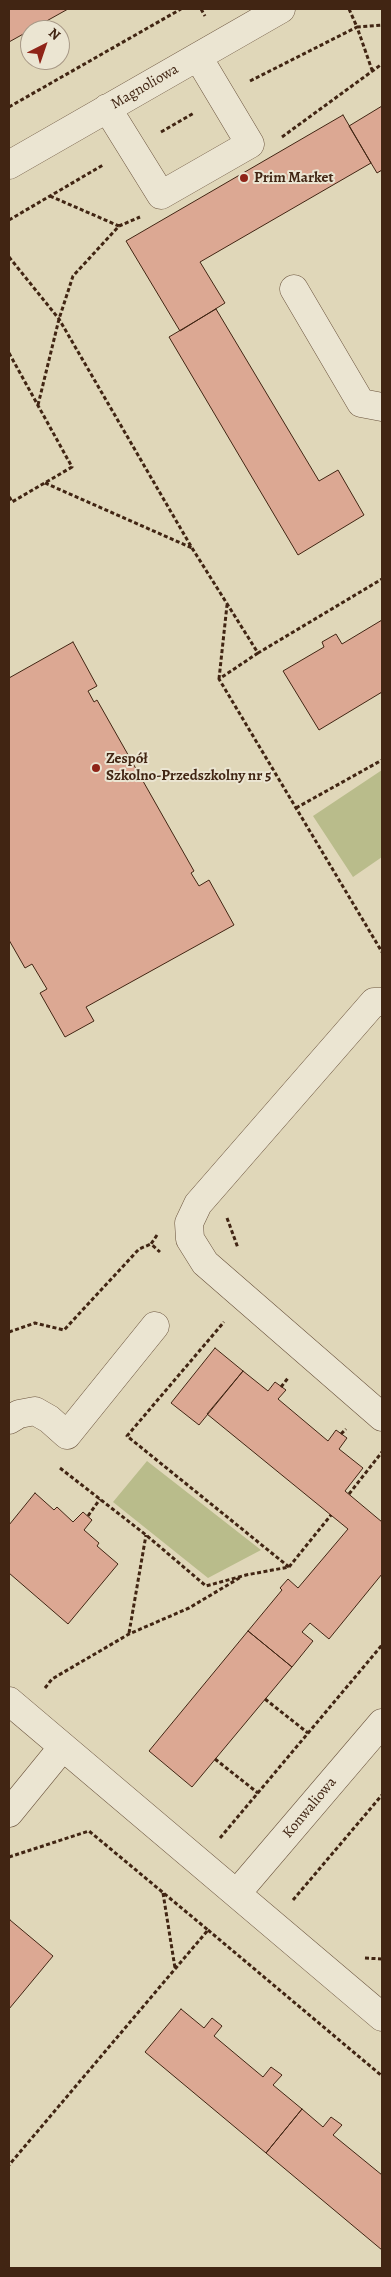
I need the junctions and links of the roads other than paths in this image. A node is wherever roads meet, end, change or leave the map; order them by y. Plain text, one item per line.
1 (281, 9) edge
2 (198, 57) junction
3 (107, 108) junction
4 (9, 165) edge
5 (294, 289) dead end
6 (382, 407) edge
7 (382, 1002) edge
8 (155, 1326) dead end
9 (382, 1417) edge
10 (9, 1420) edge
11 (16, 1707) edge
12 (382, 1723) edge
13 (62, 1748) junction
14 (9, 1813) edge
15 (237, 1893) junction
16 (382, 2017) edge

1 - 2 street, Magnoliowa
2 - 3 street, Magnoliowa
2 - 3 street
3 - 4 street, Magnoliowa
5 - 6 street
7 - 9 street
8 - 10 street
11 - 13 street
12 - 15 street, Konwaliowa
13 - 14 street
13 - 15 street
15 - 16 street

